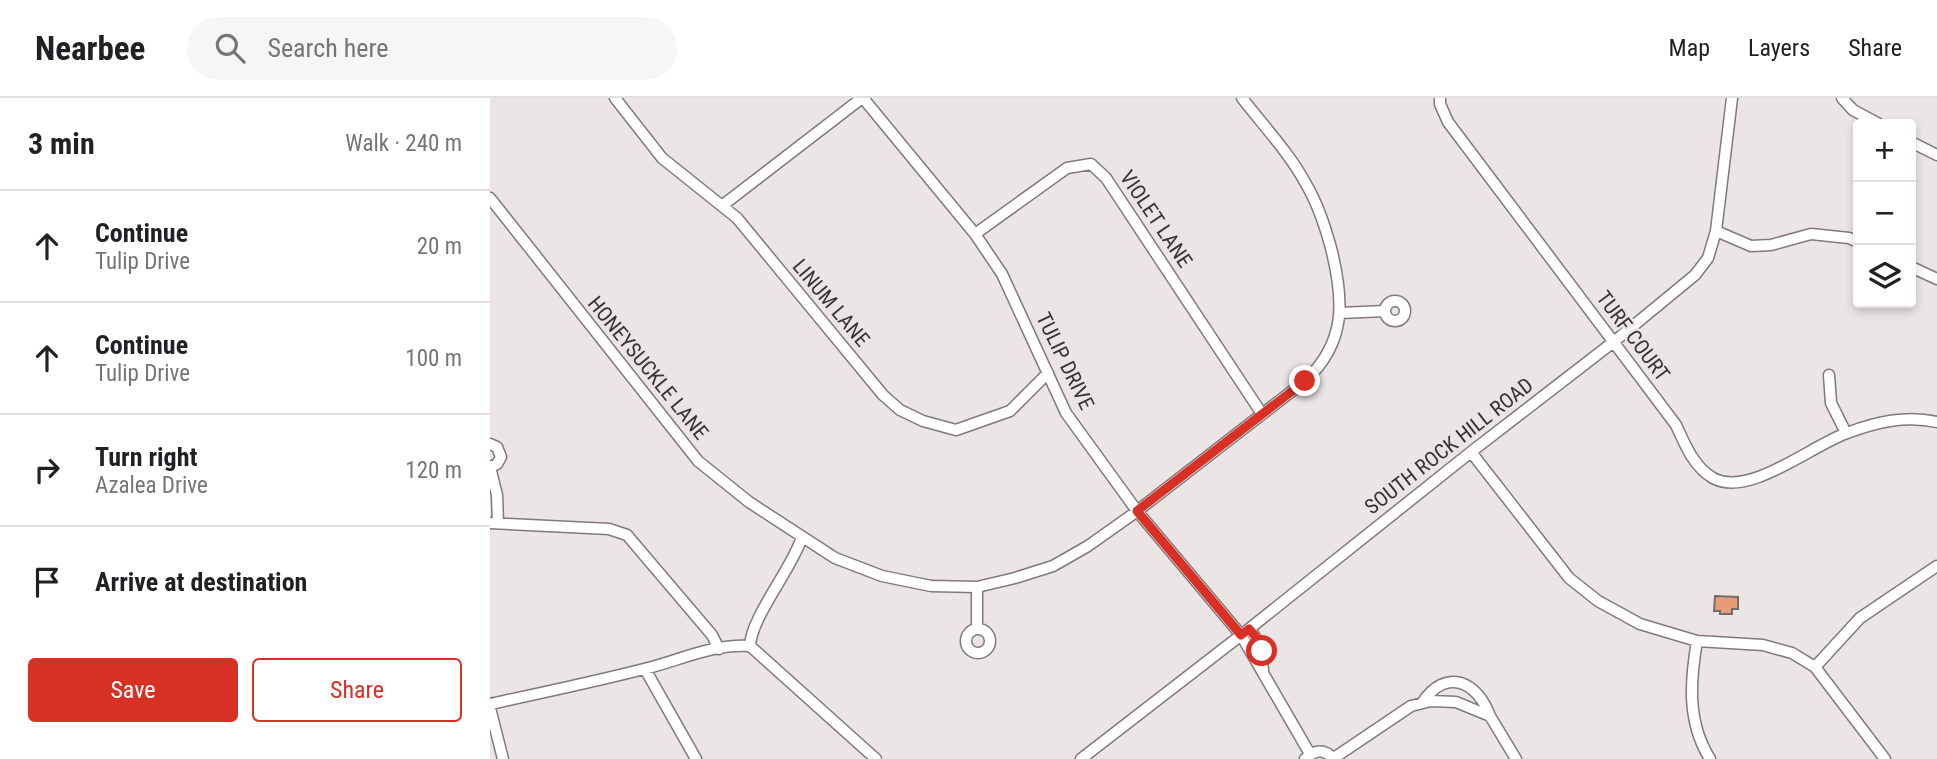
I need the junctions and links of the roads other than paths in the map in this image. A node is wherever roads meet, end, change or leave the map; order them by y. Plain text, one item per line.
1 (615, 98) edge
2 (862, 98) edge
3 (1242, 98) edge
4 (1440, 98) edge
5 (1731, 98) edge
6 (1842, 98) edge
7 (1869, 119) edge
8 (1916, 144) edge
9 (1937, 155) edge
10 (490, 198) edge
11 (723, 205) junction
12 (1716, 231) junction
13 (975, 234) junction
14 (1853, 239) edge
15 (1916, 269) edge
16 (1937, 279) edge
17 (1385, 311) dead end
18 (1340, 313) junction
19 (1613, 342) junction
20 (1048, 373) junction
21 (1829, 375) dead end
22 (1262, 414) junction
23 (1937, 422) edge
24 (1846, 433) junction
25 (490, 444) edge
26 (1471, 452) junction
27 (490, 467) edge
28 (1137, 511) junction
29 (494, 523) edge
30 (802, 537) junction
31 (1937, 566) edge
32 (977, 587) junction
33 (977, 628) dead end
34 (1245, 632) junction
35 (1697, 641) junction
36 (750, 646) junction
37 (719, 649) junction
38 (1815, 667) junction
39 (645, 669) junction
40 (1422, 703) junction
41 (490, 706) edge
42 (1490, 716) junction
43 (1307, 757) edge
44 (1334, 758) edge
45 (503, 759) edge
46 (696, 759) edge
47 (876, 759) edge
48 (1081, 759) edge
49 (1516, 759) edge
50 (1710, 759) edge
51 (1885, 759) edge

1 - 11 street, LINUM LANE
2 - 11 street
2 - 13 street, TULIP DRIVE
3 - 18 street, HONEYSUCKLE LANE
4 - 19 street, TURF COURT
5 - 12 street, SOUTH ROCK HILL ROAD
6 - 7 street
8 - 9 street
10 - 30 street, HONEYSUCKLE LANE
11 - 20 street, LINUM LANE
12 - 14 street
12 - 19 street, SOUTH ROCK HILL ROAD
13 - 20 street, TULIP DRIVE
13 - 22 street, VIOLET LANE
15 - 16 street
17 - 18 street
18 - 22 street, HONEYSUCKLE LANE
19 - 24 street, TURF COURT
19 - 26 street, SOUTH ROCK HILL ROAD
20 - 28 street, TULIP DRIVE
21 - 24 street
22 - 28 street, HONEYSUCKLE LANE
23 - 24 street, TURF COURT
25 - 27 street
26 - 34 street, SOUTH ROCK HILL ROAD
26 - 35 street
27 - 29 street
28 - 32 street, HONEYSUCKLE LANE
28 - 34 street, TULIP DRIVE
29 - 37 street
30 - 32 street, HONEYSUCKLE LANE
30 - 36 street
31 - 38 street
32 - 33 street
34 - 43 street, TULIP DRIVE
34 - 48 street, SOUTH ROCK HILL ROAD
35 - 38 street
35 - 50 street
36 - 37 street
36 - 47 street
37 - 39 street
38 - 51 street
39 - 41 street
39 - 46 street
40 - 42 street
40 - 42 street
40 - 44 street
41 - 45 street
42 - 49 street
43 - 44 street, TULIP DRIVE

